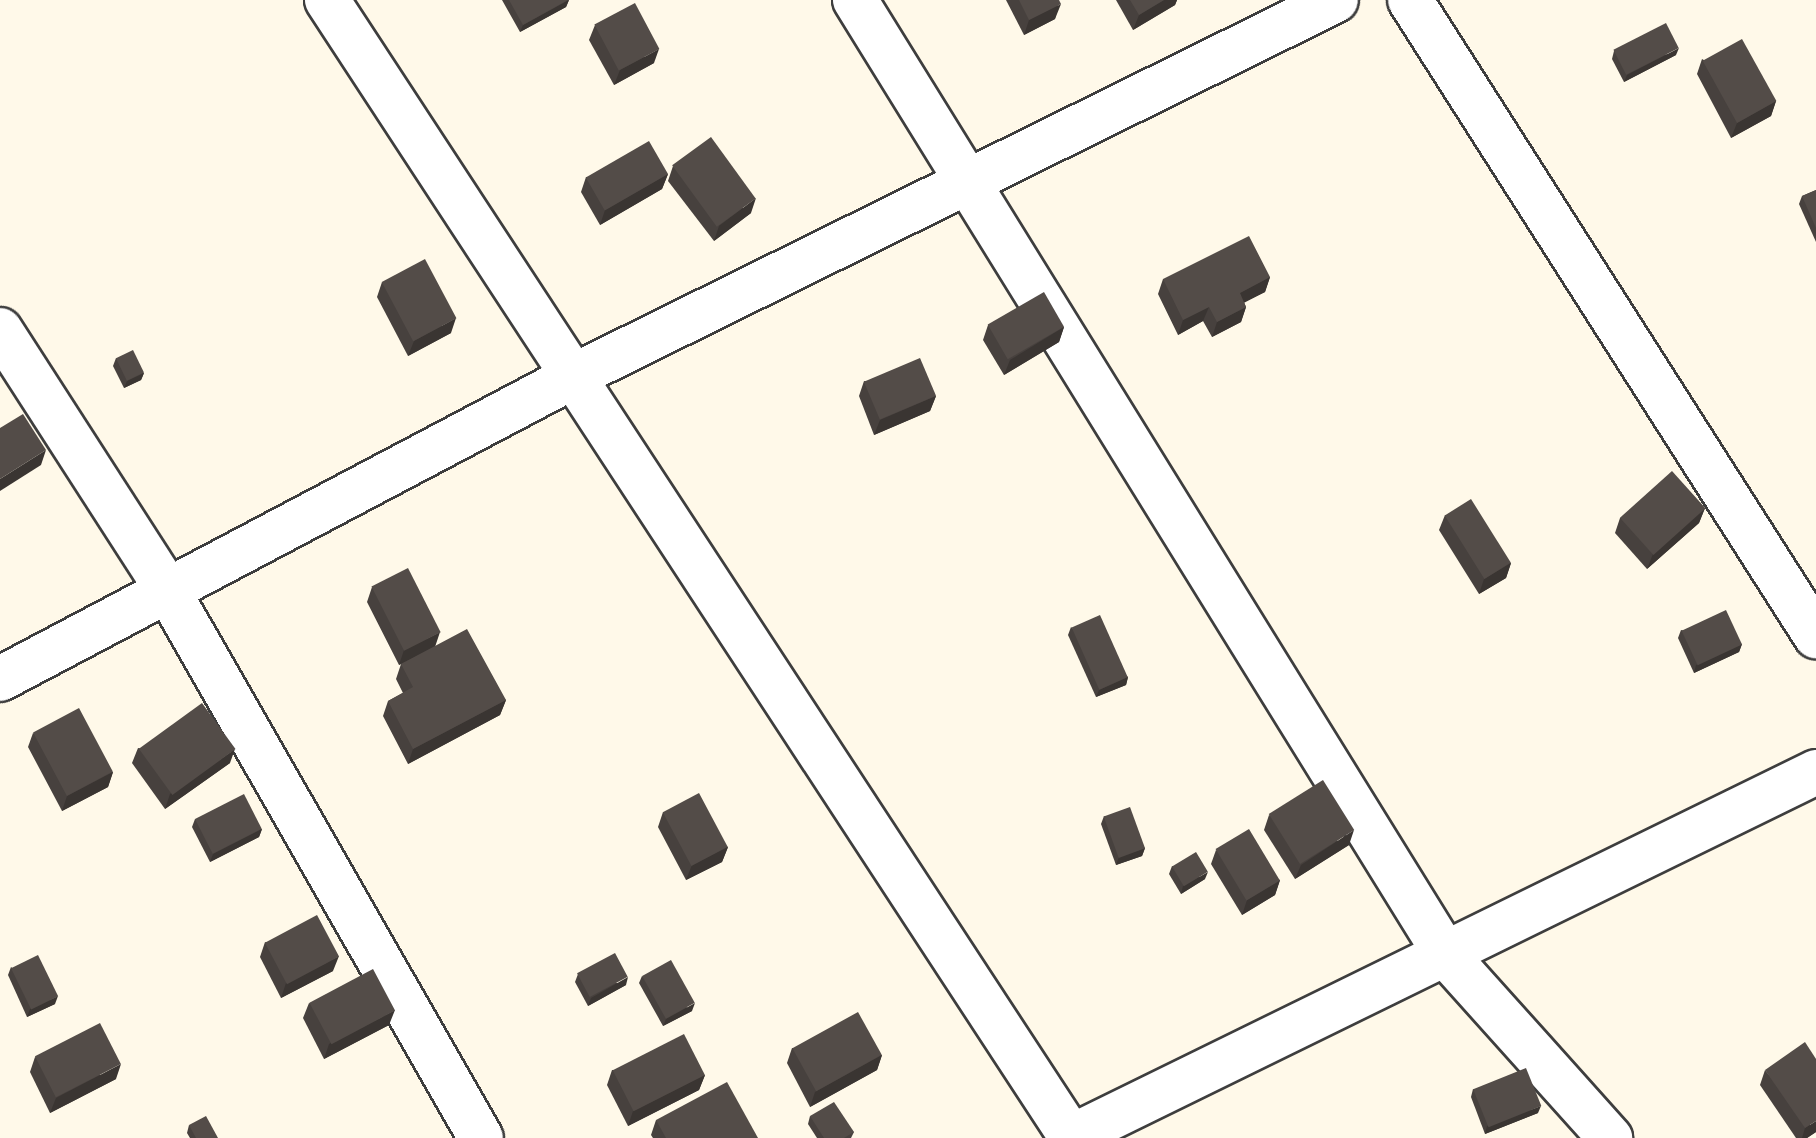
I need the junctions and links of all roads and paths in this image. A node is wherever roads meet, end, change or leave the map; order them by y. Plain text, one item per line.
1 (327, 0) edge
2 (855, 0) edge
3 (1336, 0) edge
4 (1410, 0) edge
5 (968, 187) junction
6 (0, 330) edge
7 (578, 374) junction
8 (168, 591) junction
9 (1816, 636) edge
10 (0, 679) edge
11 (1816, 772) edge
12 (1446, 955) junction
13 (481, 1138) edge
14 (1071, 1138) edge
15 (1610, 1138) edge

1 - 7 street
2 - 5 street
3 - 5 street
4 - 9 street
5 - 7 street
5 - 12 street
6 - 8 street
7 - 8 street
7 - 14 street
8 - 10 street
8 - 13 street
11 - 12 street
12 - 14 street
12 - 15 street

